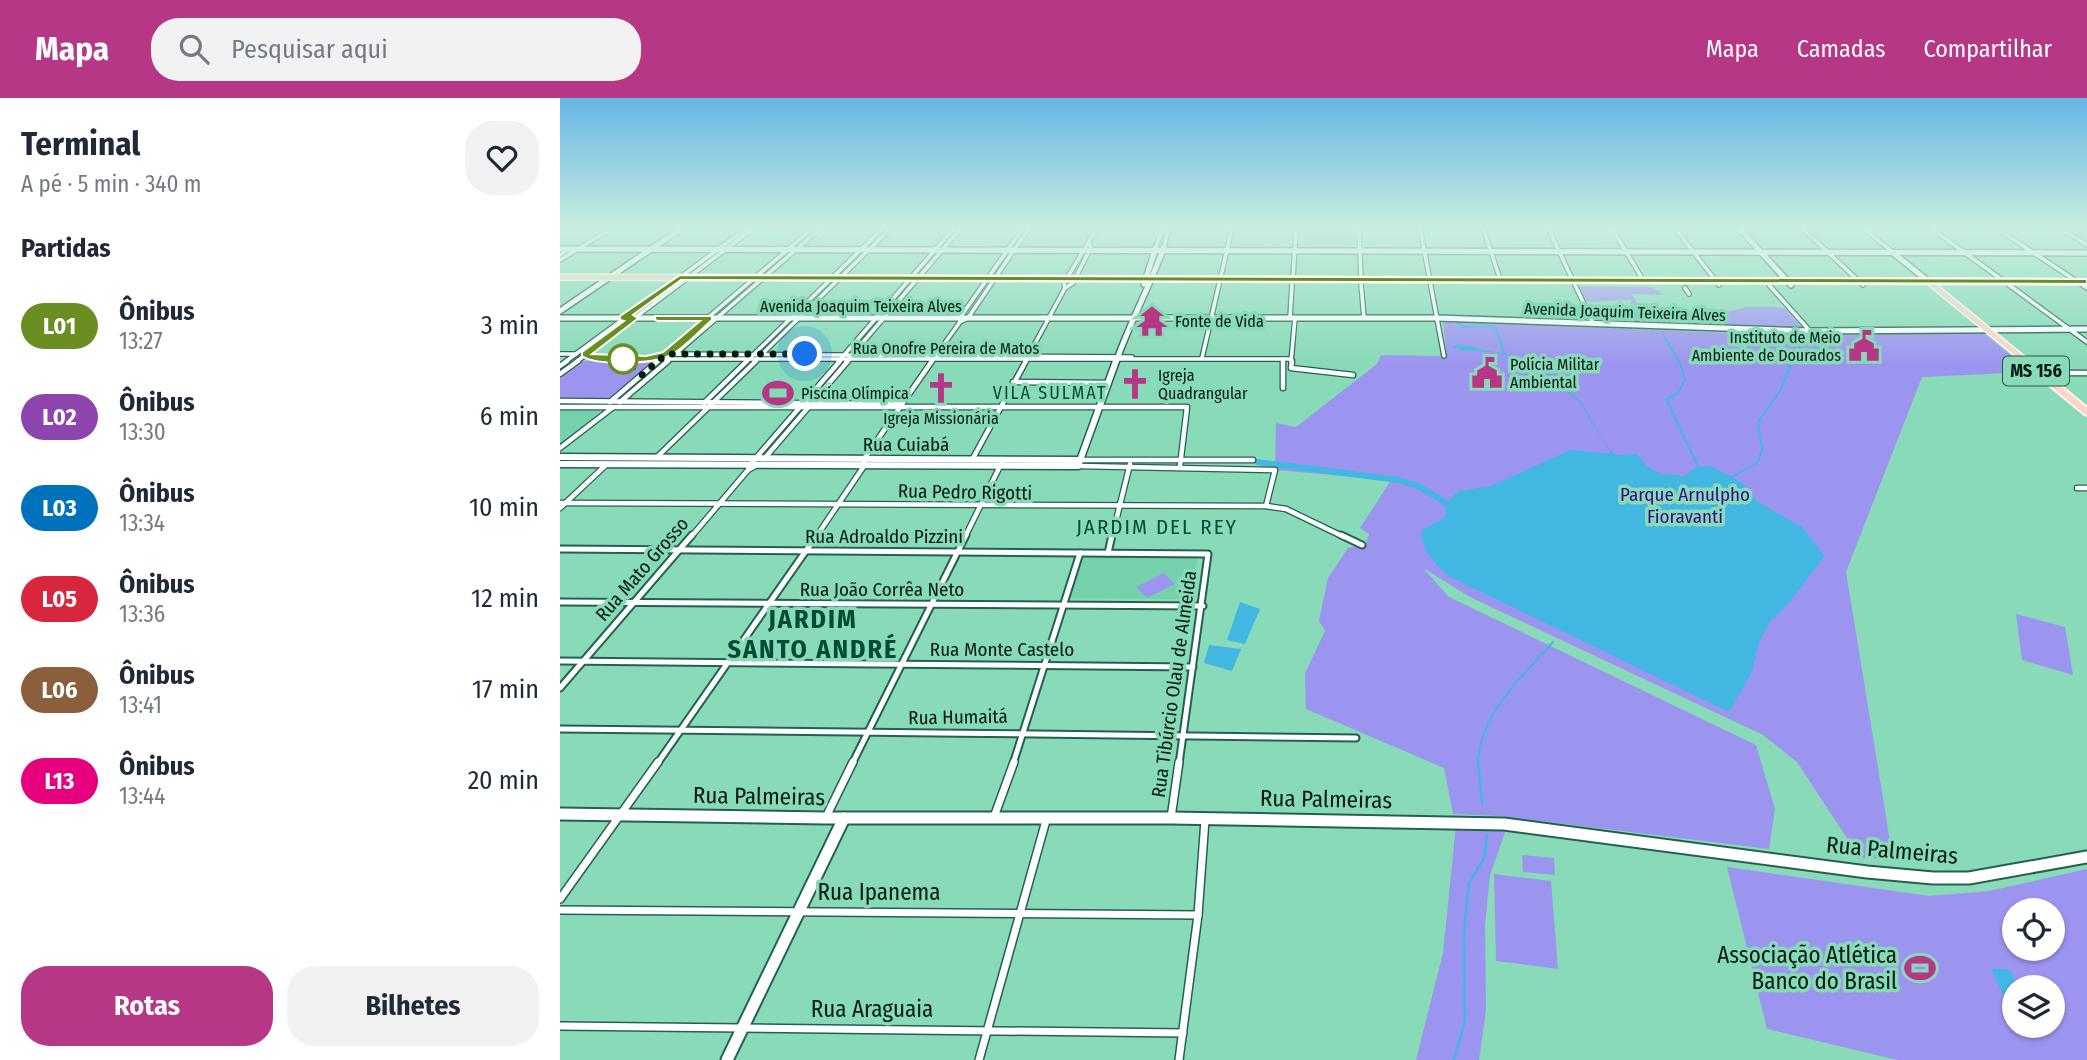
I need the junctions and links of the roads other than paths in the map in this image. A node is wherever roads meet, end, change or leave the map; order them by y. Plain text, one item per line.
1 (612, 273) edge
2 (688, 273) edge
3 (693, 273) edge
4 (764, 273) edge
5 (767, 273) edge
6 (841, 273) edge
7 (841, 273) edge
8 (917, 273) edge
9 (917, 273) edge
10 (993, 273) edge
11 (997, 273) edge
12 (1071, 273) edge
13 (1077, 273) edge
14 (1149, 273) edge
15 (1153, 273) edge
16 (1224, 273) edge
17 (1294, 273) edge
18 (1361, 273) edge
19 (1429, 273) edge
20 (1498, 273) edge
21 (1569, 273) edge
22 (1638, 273) edge
23 (1709, 273) edge
24 (1780, 273) edge
25 (1850, 273) edge
26 (1918, 273) edge
27 (1992, 273) edge
28 (2064, 273) edge
29 (763, 277) junction
30 (605, 278) junction
31 (560, 279) edge
32 (1500, 279) junction
33 (681, 280) junction
34 (756, 280) junction
35 (834, 280) junction
36 (911, 280) junction
37 (990, 280) junction
38 (595, 281) junction
39 (1074, 281) junction
40 (1222, 281) junction
41 (1293, 281) junction
42 (748, 282) junction
43 (1147, 282) junction
44 (1361, 282) junction
45 (1430, 282) junction
46 (1573, 282) junction
47 (1644, 282) junction
48 (2078, 282) junction
49 (1065, 283) junction
50 (1717, 283) junction
51 (1789, 283) junction
52 (1861, 283) junction
53 (1930, 283) junction
54 (2007, 284) junction
55 (1769, 285) junction
56 (2086, 285) edge
57 (1685, 288) dead end
58 (1689, 294) dead end
59 (560, 306) edge
60 (560, 314) edge
61 (631, 316) junction
62 (716, 316) junction
63 (797, 316) junction
64 (880, 316) junction
65 (969, 316) junction
66 (1049, 317) junction
67 (1132, 317) junction
68 (960, 318) junction
69 (1213, 318) junction
70 (1293, 318) junction
71 (1364, 318) junction
72 (1437, 318) junction
73 (1593, 323) junction
74 (1986, 329) junction
75 (2069, 329) junction
76 (2087, 329) edge
77 (1810, 331) junction
78 (2087, 342) edge
79 (576, 354) junction
80 (586, 354) junction
81 (666, 354) junction
82 (675, 354) junction
83 (753, 354) junction
84 (763, 354) junction
85 (786, 354) junction
86 (560, 356) edge
87 (1444, 356) dead end
88 (841, 357) junction
89 (850, 357) junction
90 (934, 358) junction
91 (1028, 358) junction
92 (1117, 358) junction
93 (1146, 358) joint
94 (1202, 358) junction
95 (569, 359) junction
96 (580, 359) junction
97 (661, 359) junction
98 (670, 359) junction
99 (749, 359) junction
100 (759, 359) junction
101 (782, 359) junction
102 (1283, 359) junction
103 (1291, 359) junction
104 (560, 366) edge
105 (2039, 373) junction
106 (2087, 373) edge
107 (560, 374) edge
108 (1353, 375) dead end
109 (1013, 382) junction
110 (1108, 383) junction
111 (1283, 388) dead end
112 (560, 401) edge
113 (620, 402) junction
114 (705, 402) junction
115 (715, 402) junction
116 (803, 402) junction
117 (811, 403) junction
118 (612, 404) junction
119 (899, 406) junction
120 (560, 407) edge
121 (700, 407) junction
122 (710, 407) junction
123 (799, 407) junction
124 (1001, 407) junction
125 (807, 408) junction
126 (1098, 408) junction
127 (604, 410) junction
128 (2087, 412) edge
129 (698, 415) junction
130 (560, 448) edge
131 (560, 457) edge
132 (614, 457) junction
133 (765, 458) junction
134 (1236, 460) junction
135 (1253, 460) dead end
136 (653, 461) junction
137 (757, 461) junction
138 (864, 463) junction
139 (971, 463) junction
140 (1002, 463) junction
141 (1079, 463) junction
142 (1130, 463) junction
143 (1181, 463) junction
144 (560, 464) edge
145 (607, 464) junction
146 (748, 467) junction
147 (1243, 467) junction
148 (2077, 488) dead end
149 (2087, 488) edge
150 (720, 503) junction
151 (562, 504) edge
152 (838, 504) junction
153 (981, 506) junction
154 (1119, 506) junction
155 (1266, 506) junction
156 (1362, 545) dead end
157 (560, 548) edge
158 (679, 550) junction
159 (804, 552) junction
160 (957, 552) junction
161 (1080, 552) junction
162 (1108, 553) junction
163 (1208, 554) joint
164 (560, 602) edge
165 (633, 603) junction
166 (769, 604) junction
167 (932, 605) junction
168 (1062, 606) junction
169 (1203, 606) junction
170 (560, 661) edge
171 (582, 661) junction
172 (729, 663) junction
173 (903, 664) junction
174 (1046, 665) junction
175 (1193, 667) junction
176 (560, 688) edge
177 (560, 729) edge
178 (680, 732) junction
179 (1026, 732) junction
180 (866, 734) junction
181 (1182, 735) junction
182 (1356, 738) dead end
183 (560, 814) edge
184 (618, 815) junction
185 (994, 817) junction
186 (1047, 817) junction
187 (825, 818) junction
188 (844, 818) junction
189 (1171, 818) junction
190 (1205, 818) junction
191 (2087, 857) edge
192 (560, 899) edge
193 (560, 910) edge
194 (797, 911) junction
195 (1021, 912) junction
196 (1198, 915) junction
197 (560, 1026) edge
198 (742, 1027) junction
199 (988, 1029) junction
200 (1183, 1033) junction
201 (727, 1060) edge
202 (979, 1060) edge
203 (1179, 1060) edge

1 - 30 main road
2 - 33 street
3 - 33 street
4 - 34 street
5 - 29 street
6 - 35 street
7 - 35 street
8 - 36 street
9 - 36 street
10 - 37 street
11 - 37 street
12 - 49 street
13 - 39 street
14 - 43 main road
15 - 43 main road
16 - 40 street
17 - 41 street
18 - 44 street
19 - 45 street
20 - 32 street
21 - 46 street
22 - 47 street
23 - 50 street
24 - 51 main road
25 - 52 street
26 - 53 main road
27 - 54 street
28 - 48 street
29 - 34 main road
29 - 35 main road
30 - 31 main road
30 - 33 main road
30 - 38 main road
30 - 60 main road
31 - 38 main road
32 - 45 main road
32 - 46 main road
33 - 34 main road
33 - 42 main road
33 - 61 street
33 - 61 street
34 - 35 main road
34 - 42 main road
34 - 62 street
35 - 36 main road
35 - 63 street
35 - 63 street
36 - 37 main road
36 - 64 street
36 - 64 street
37 - 49 main road
37 - 65 street
37 - 68 street
38 - 59 main road
39 - 43 main road
39 - 49 main road
40 - 41 main road
40 - 43 main road
40 - 69 street
41 - 44 main road
41 - 70 street
42 - 62 street
43 - 67 main road
44 - 45 main road
44 - 71 street
45 - 46 main road
45 - 72 street
46 - 47 main road
46 - 73 street
47 - 50 main road
48 - 54 main road
48 - 56 main road
49 - 66 street
50 - 51 main road
50 - 55 main road
51 - 52 main road
51 - 55 main road
52 - 53 main road
53 - 54 main road
53 - 74 main road, MS 156
54 - 56 main road
54 - 75 street
55 - 77 street
57 - 58 street
60 - 61 main road, Avenida Joaquim Teixeira Alves
61 - 62 main road, Avenida Joaquim Teixeira Alves
61 - 79 street
61 - 80 street
62 - 63 main road, Avenida Joaquim Teixeira Alves
62 - 81 street
62 - 82 street
63 - 64 main road, Avenida Joaquim Teixeira Alves
63 - 83 street
63 - 84 street
64 - 68 main road, Avenida Joaquim Teixeira Alves
64 - 88 street
64 - 89 street
65 - 66 main road, Avenida Joaquim Teixeira Alves
65 - 68 main road, Avenida Joaquim Teixeira Alves
66 - 67 main road, Avenida Joaquim Teixeira Alves
66 - 91 street
67 - 69 main road, Avenida Joaquim Teixeira Alves
67 - 92 main road
68 - 90 street
69 - 70 main road, Avenida Joaquim Teixeira Alves
69 - 94 street
70 - 71 main road, Avenida Joaquim Teixeira Alves
70 - 103 street
71 - 72 main road, Avenida Joaquim Teixeira Alves
72 - 73 main road, Avenida Joaquim Teixeira Alves
72 - 87 street
73 - 77 main road, Avenida Joaquim Teixeira Alves
74 - 75 main road, Avenida Joaquim Teixeira Alves
74 - 77 main road, Avenida Joaquim Teixeira Alves
74 - 105 main road, MS 156
75 - 76 main road, Avenida Joaquim Teixeira Alves
75 - 78 street
79 - 80 street
79 - 86 street
79 - 95 street
80 - 96 street
81 - 82 street, Rua Onofre Pereira de Matos
81 - 97 street
82 - 83 street, Rua Onofre Pereira de Matos
82 - 98 street
83 - 84 street, Rua Onofre Pereira de Matos
83 - 99 street
84 - 85 street, Rua Onofre Pereira de Matos
84 - 100 street
85 - 88 street, Rua Onofre Pereira de Matos
85 - 101 street
86 - 95 street
88 - 89 street, Rua Onofre Pereira de Matos
88 - 101 street, Rua Onofre Pereira de Matos
88 - 116 street
89 - 90 street, Rua Onofre Pereira de Matos
89 - 117 street
90 - 91 street, Rua Onofre Pereira de Matos
90 - 119 street
91 - 92 street, Rua Onofre Pereira de Matos
91 - 109 street
92 - 93 street, Rua Onofre Pereira de Matos
92 - 110 main road
93 - 94 street, Rua Onofre Pereira de Matos
94 - 102 street, Rua Onofre Pereira de Matos
95 - 96 street
95 - 104 street
96 - 107 street
97 - 98 street, Rua Onofre Pereira de Matos
97 - 118 street
98 - 99 street, Rua Onofre Pereira de Matos
98 - 113 street
99 - 100 street, Rua Onofre Pereira de Matos
99 - 114 street
100 - 101 street, Rua Onofre Pereira de Matos
100 - 115 street
102 - 103 street, Rua Onofre Pereira de Matos
102 - 111 street
103 - 108 street
105 - 106 street
105 - 128 main road, MS 156
109 - 110 street
109 - 124 street
110 - 126 main road
112 - 118 street
113 - 114 street
113 - 118 street
114 - 115 street
114 - 121 street
115 - 116 street
115 - 122 street
116 - 117 street
116 - 123 street
117 - 119 street
117 - 125 street
118 - 121 street
118 - 127 street
119 - 124 street
119 - 125 street
119 - 138 street
120 - 127 street
121 - 122 street
121 - 129 street
122 - 123 street
122 - 129 street
123 - 125 street
123 - 137 street
124 - 126 street
124 - 139 street
125 - 133 street
126 - 141 main road
126 - 143 street
127 - 130 street
129 - 136 street
131 - 132 main road, Rua Cuiabá
132 - 136 main road, Rua Cuiabá
132 - 145 street
133 - 137 main road, Rua Cuiabá
133 - 138 main road, Rua Cuiabá
134 - 135 street, Rua Cuiabá
134 - 143 street, Rua Cuiabá
134 - 147 street
136 - 137 main road, Rua Cuiabá
136 - 145 main road, Rua Cuiabá
136 - 146 main road, Rua Cuiabá
137 - 138 main road, Rua Cuiabá
137 - 146 main road, Rua Cuiabá
138 - 139 main road, Rua Cuiabá
138 - 152 street
139 - 140 main road, Rua Cuiabá
140 - 141 main road, Rua Cuiabá
140 - 153 street
141 - 142 street, Rua Cuiabá
142 - 143 street, Rua Cuiabá
142 - 154 street
143 - 147 street, Rua Cuiabá
144 - 145 main road, Rua Cuiabá
145 - 151 street
146 - 150 street, Rua Mato Grosso
147 - 155 street
148 - 149 street
150 - 151 street, Rua Pedro Rigotti
150 - 152 street, Rua Pedro Rigotti
150 - 158 street, Rua Mato Grosso
152 - 153 street, Rua Pedro Rigotti
152 - 159 street
153 - 154 street, Rua Pedro Rigotti
153 - 160 street
154 - 155 street, Rua Pedro Rigotti
154 - 162 street
155 - 156 street, Rua Pedro Rigotti
157 - 158 street, Rua Adroaldo Pizzini
158 - 159 street, Rua Adroaldo Pizzini
158 - 165 street, Rua Mato Grosso
159 - 160 street, Rua Adroaldo Pizzini
159 - 166 street
160 - 161 street, Rua Adroaldo Pizzini
160 - 167 street
161 - 162 street, Rua Adroaldo Pizzini
161 - 168 street
162 - 163 street, Rua Adroaldo Pizzini
163 - 169 street, Rua Tibúrcio Olau de Almeida
164 - 165 street, Rua João Corrêa Neto
165 - 166 street, Rua João Corrêa Neto
165 - 171 street, Rua Mato Grosso
166 - 167 street, Rua João Corrêa Neto
166 - 172 street
167 - 168 street, Rua João Corrêa Neto
167 - 173 street
168 - 169 street, Rua João Corrêa Neto
168 - 174 street
169 - 175 street, Rua Tibúrcio Olau de Almeida
170 - 171 street, Rua Monte Castelo
171 - 172 street, Rua Monte Castelo
171 - 176 street, Rua Mato Grosso
172 - 173 street, Rua Monte Castelo
172 - 178 street
173 - 174 street, Rua Monte Castelo
173 - 180 street
174 - 175 street, Rua Monte Castelo
174 - 179 street
175 - 181 street, Rua Tibúrcio Olau de Almeida
177 - 178 street, Rua Humaitá
178 - 180 street, Rua Humaitá
178 - 184 street
179 - 180 street, Rua Humaitá
179 - 181 street, Rua Humaitá
179 - 185 street
180 - 187 street
181 - 182 street, Rua Humaitá
181 - 189 street, Rua Tibúrcio Olau de Almeida
183 - 184 main road, Rua Palmeiras
184 - 187 main road, Rua Palmeiras
184 - 192 street
185 - 186 main road, Rua Palmeiras
185 - 188 main road, Rua Palmeiras
186 - 189 main road, Rua Palmeiras
186 - 195 street
187 - 188 main road, Rua Palmeiras
188 - 194 main road
189 - 190 main road, Rua Palmeiras
190 - 191 main road, Rua Palmeiras
190 - 196 street
193 - 194 street, Rua Ipanema
194 - 195 street, Rua Ipanema
194 - 198 main road
195 - 196 street, Rua Ipanema
195 - 199 street
196 - 200 street
197 - 198 street, Rua Araguaia
198 - 199 street, Rua Araguaia
198 - 201 main road
199 - 200 street, Rua Araguaia
199 - 202 street
200 - 203 street

